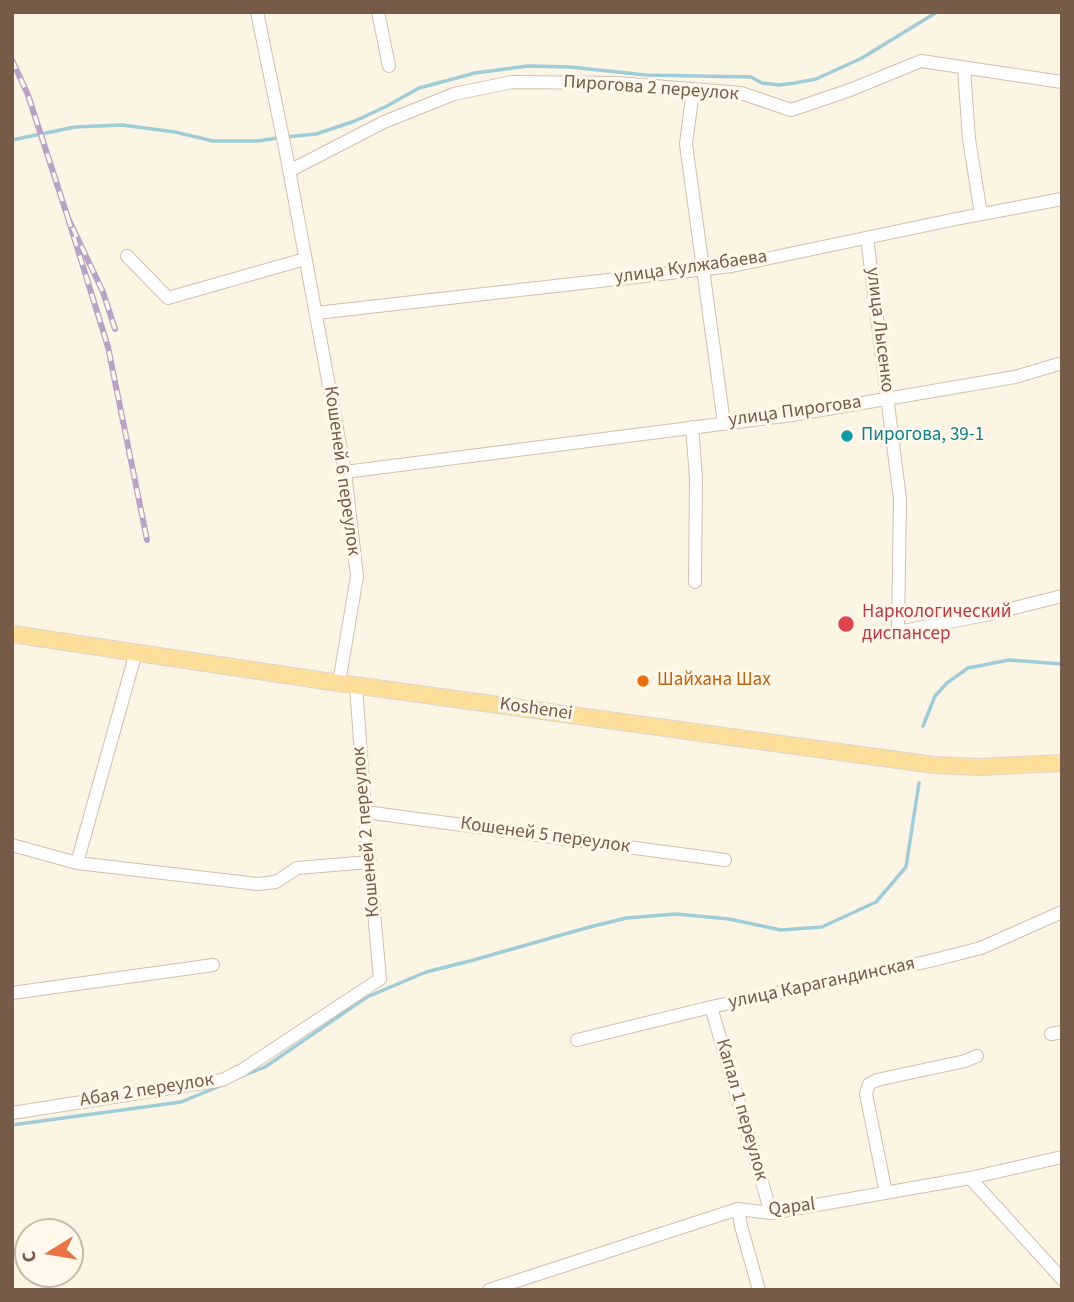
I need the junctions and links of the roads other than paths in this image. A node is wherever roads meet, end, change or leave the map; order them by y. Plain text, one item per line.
1 (257, 12) edge
2 (378, 12) edge
3 (389, 66) dead end
4 (964, 68) junction
5 (1062, 82) edge
6 (693, 90) junction
7 (289, 171) junction
8 (1062, 199) edge
9 (981, 215) junction
10 (867, 238) junction
11 (127, 256) dead end
12 (305, 259) junction
13 (703, 269) junction
14 (316, 313) junction
15 (1062, 363) edge
16 (888, 398) junction
17 (724, 423) junction
18 (692, 427) junction
19 (345, 472) junction
20 (695, 582) dead end
21 (1062, 596) edge
22 (12, 634) edge
23 (136, 652) junction
24 (347, 684) junction
25 (1062, 764) edge
26 (365, 812) junction
27 (12, 845) edge
28 (725, 860) dead end
29 (369, 862) junction
30 (77, 863) junction
31 (1062, 912) edge
32 (214, 965) dead end
33 (380, 979) joint
34 (12, 993) edge
35 (711, 1007) junction
36 (577, 1040) dead end
37 (976, 1056) dead end
38 (12, 1113) edge
39 (1062, 1157) edge
40 (970, 1178) junction
41 (886, 1192) junction
42 (738, 1209) junction
43 (771, 1213) junction
44 (1062, 1279) edge
45 (489, 1290) edge
46 (759, 1290) edge

1 - 7 street, Кошеней 6 переулок
2 - 3 street
4 - 5 street, Пирогова 2 переулок
4 - 6 street, Пирогова 2 переулок
4 - 9 street
6 - 7 street, Пирогова 2 переулок
6 - 13 street
7 - 12 street, Кошеней 6 переулок
8 - 9 street, улица Кулжабаева
9 - 10 street, улица Кулжабаева
10 - 13 street, улица Кулжабаева
10 - 16 street, улица Лысенко
11 - 12 street
12 - 14 street, Кошеней 6 переулок
13 - 14 street, улица Кулжабаева
13 - 17 street
14 - 19 street, Кошеней 6 переулок
15 - 16 street, улица Пирогова
16 - 17 street, улица Пирогова
16 - 21 street, улица Лысенко
17 - 18 street, улица Пирогова
18 - 19 street, улица Пирогова
18 - 20 street
19 - 24 street, Кошеней 6 переулок
22 - 23 main road, Koshenei
23 - 24 main road, Koshenei
23 - 30 street
24 - 25 main road, Koshenei
24 - 26 street, Кошеней 2 переулок
26 - 28 street, Кошеней 5 переулок
26 - 29 street, Кошеней 2 переулок
27 - 30 street
29 - 30 street
29 - 33 street, Кошеней 2 переулок
31 - 35 street, улица Карагандинская
32 - 34 street
33 - 38 street, Абая 2 переулок
35 - 36 street, улица Карагандинская
35 - 43 street, Капал 1 переулок
37 - 41 street
39 - 40 street, Qapal
40 - 41 street, Qapal
40 - 44 street
41 - 43 street, Qapal
42 - 43 street, Qapal
42 - 45 street, Qapal
42 - 46 street, Капал 1 переулок

